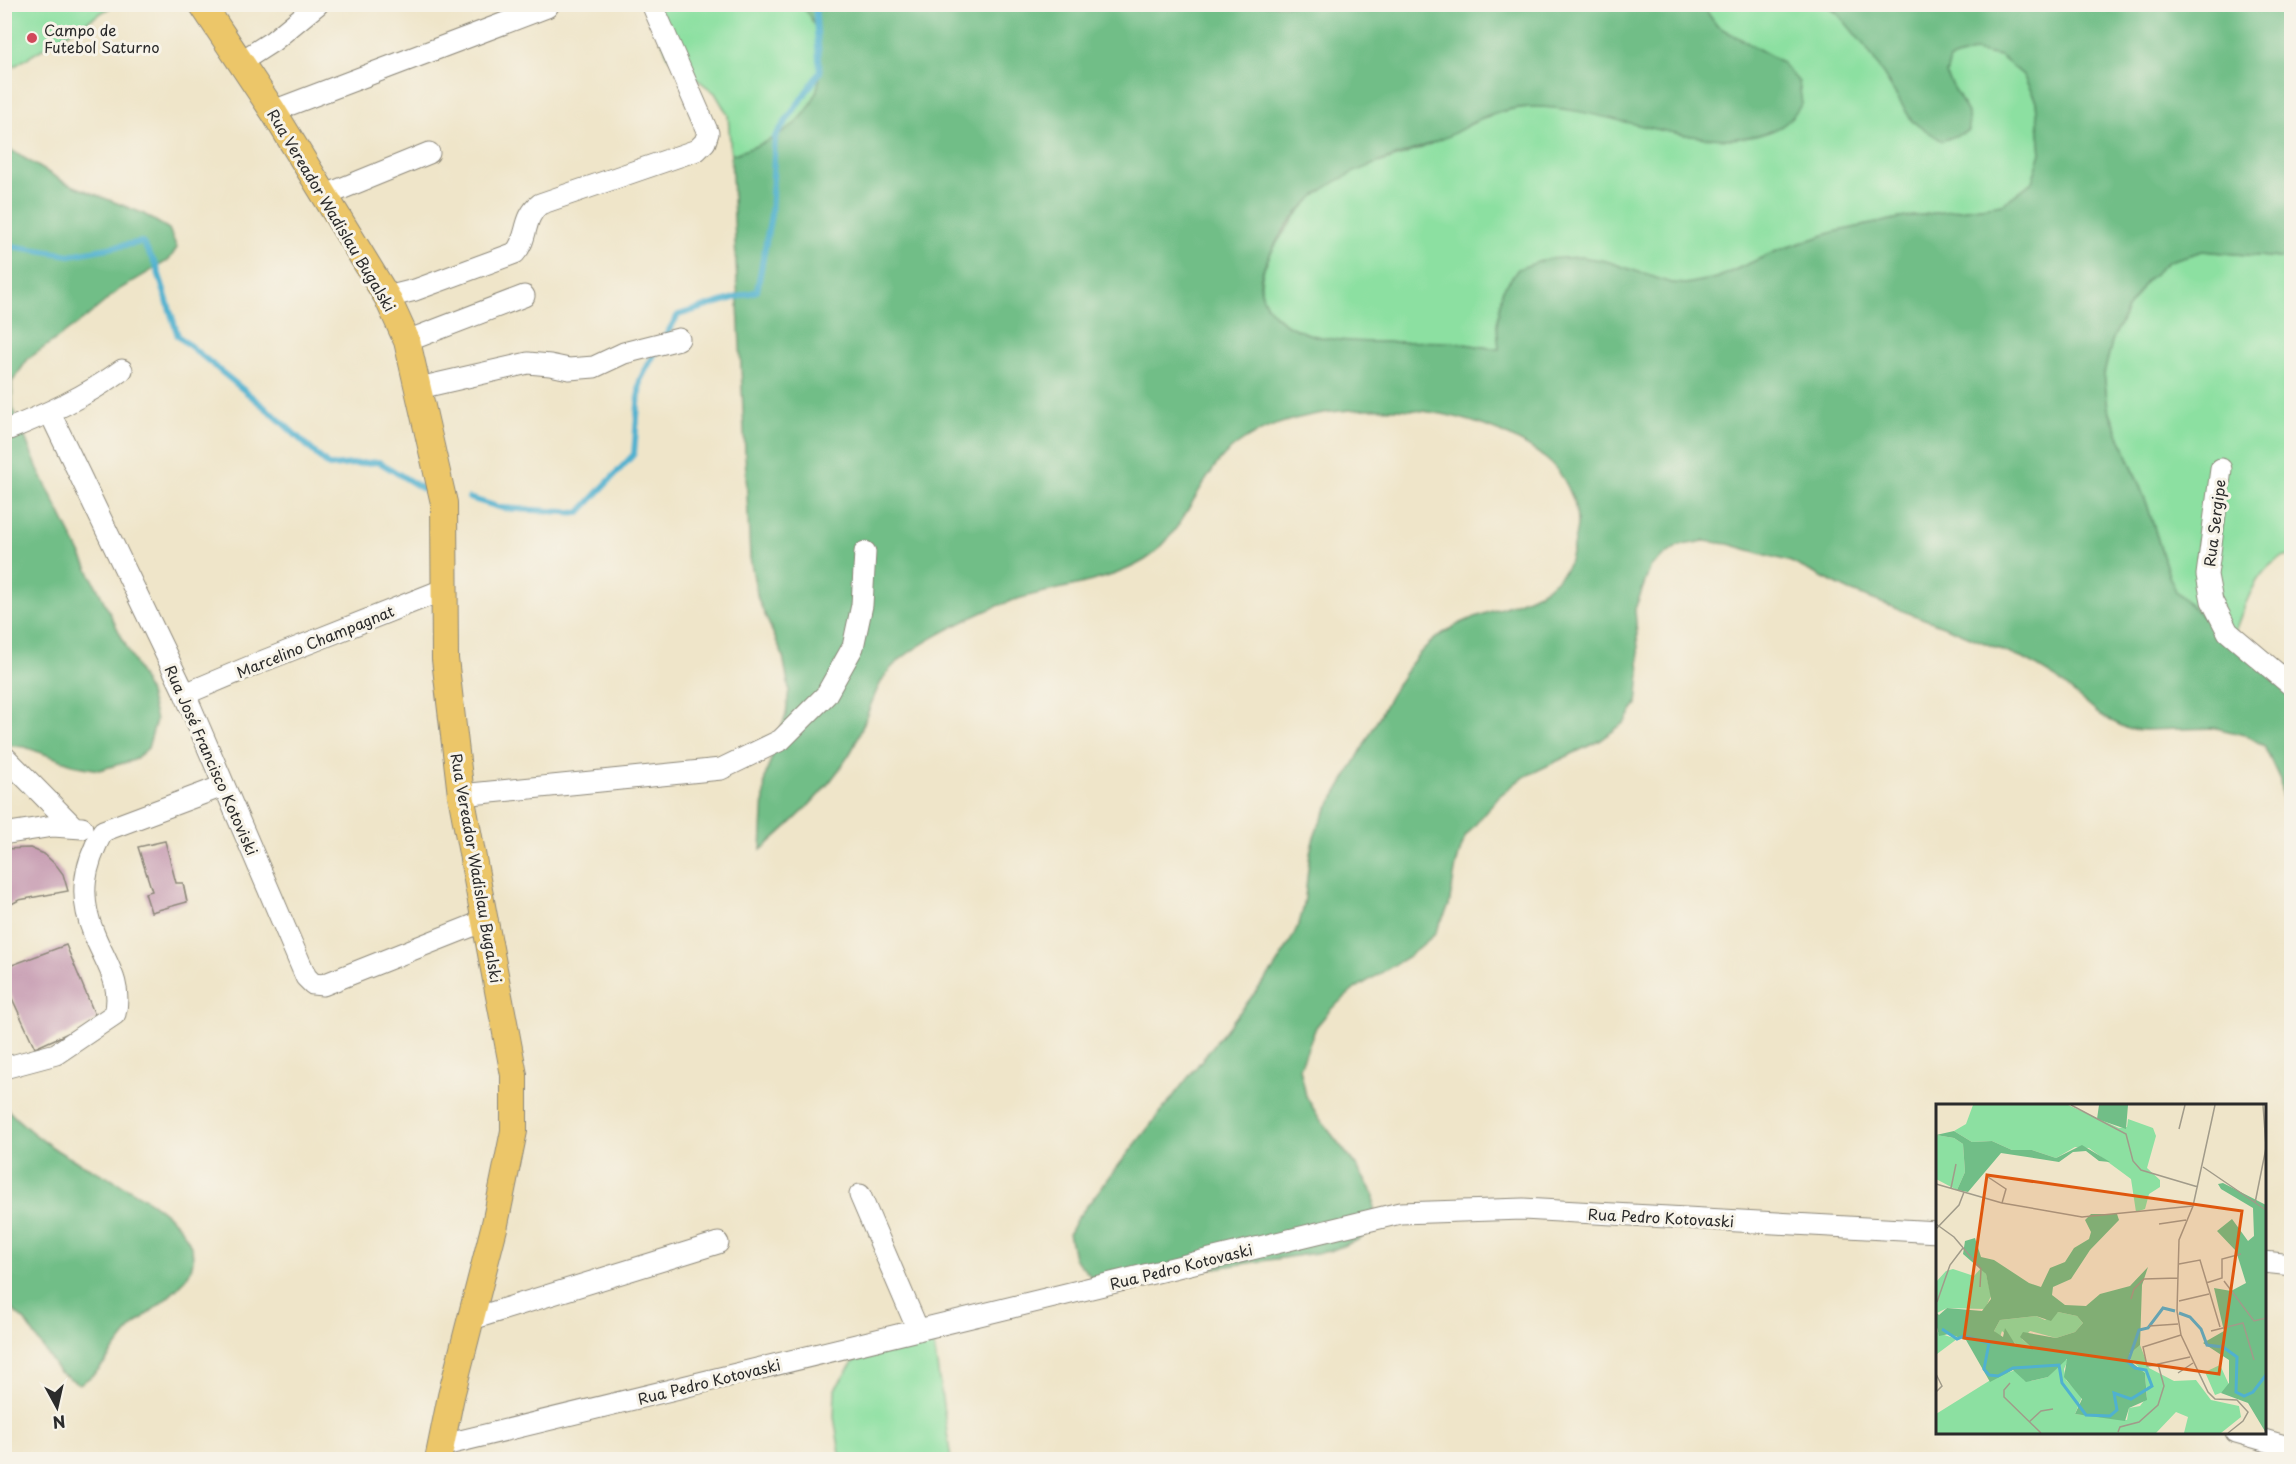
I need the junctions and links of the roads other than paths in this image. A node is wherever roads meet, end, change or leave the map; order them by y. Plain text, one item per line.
1 (202, 4) edge
2 (318, 4) edge
3 (549, 4) edge
4 (652, 4) edge
5 (242, 61) junction
6 (273, 111) junction
7 (429, 153) dead end
8 (326, 195) junction
9 (524, 296) dead end
10 (387, 297) junction
11 (679, 339) dead end
12 (407, 341) junction
13 (122, 370) dead end
14 (419, 388) junction
15 (50, 413) junction
16 (4, 431) edge
17 (2221, 469) dead end
18 (865, 552) dead end
19 (445, 589) junction
20 (2292, 686) edge
21 (185, 694) junction
22 (4, 756) edge
23 (223, 786) junction
24 (461, 795) junction
25 (74, 827) junction
26 (103, 831) junction
27 (9, 833) dead end
28 (487, 920) junction
29 (4, 1068) edge
30 (860, 1195) dead end
31 (1936, 1232) edge
32 (718, 1243) dead end
33 (2266, 1262) edge
34 (2292, 1265) edge
35 (472, 1319) junction
36 (918, 1330) junction
37 (2243, 1434) edge
38 (2285, 1446) dead end
39 (439, 1453) edge

1 - 5 main road, Rua Vereador Wadislau Bugalski
2 - 5 street
3 - 6 street
4 - 10 street
5 - 6 main road, Rua Vereador Wadislau Bugalski
6 - 8 main road, Rua Vereador Wadislau Bugalski
7 - 8 street
8 - 10 main road, Rua Vereador Wadislau Bugalski
9 - 12 street
10 - 12 main road, Rua Vereador Wadislau Bugalski
11 - 14 street
12 - 14 main road, Rua Vereador Wadislau Bugalski
13 - 15 street
14 - 19 main road, Rua Vereador Wadislau Bugalski
15 - 16 street
15 - 21 street, Rua José Francisco Kotoviski
17 - 20 street, Rua Sergipe
18 - 24 street
19 - 21 street, Marcelino Champagnat
19 - 24 main road, Rua Vereador Wadislau Bugalski
21 - 23 street, Rua José Francisco Kotoviski
22 - 25 street
23 - 26 street
23 - 28 street, Rua José Francisco Kotoviski
24 - 28 main road, Rua Vereador Wadislau Bugalski
25 - 26 street
25 - 27 street
26 - 29 street
28 - 35 main road, Rua Vereador Wadislau Bugalski
30 - 36 street
31 - 36 street, Rua Pedro Kotovaski
32 - 35 street
33 - 34 street
35 - 39 main road, Rua Vereador Wadislau Bugalski
36 - 39 street, Rua Pedro Kotovaski
37 - 38 street

